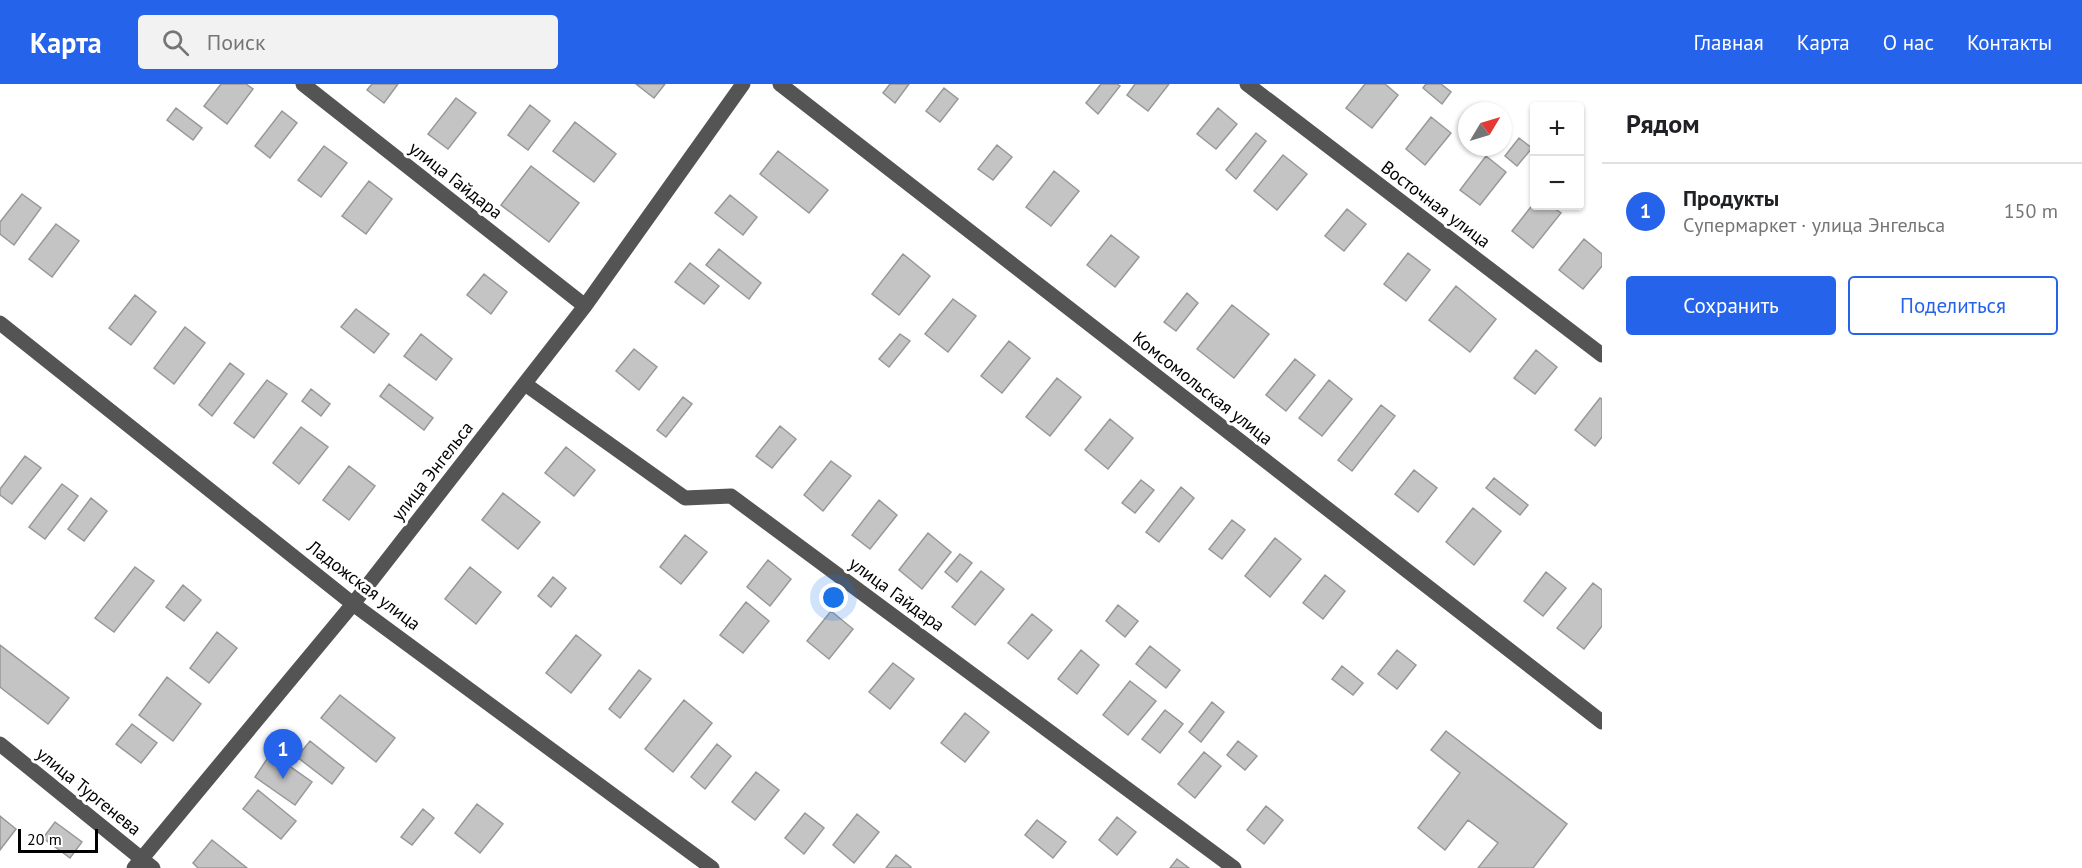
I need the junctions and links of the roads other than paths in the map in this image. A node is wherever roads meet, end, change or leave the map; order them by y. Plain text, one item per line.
1 (303, 84) edge
2 (743, 84) edge
3 (780, 84) edge
4 (1247, 84) edge
5 (585, 306) junction
6 (0, 323) edge
7 (1602, 355) edge
8 (525, 384) junction
9 (353, 604) junction
10 (1602, 722) edge
11 (0, 744) edge
12 (142, 865) edge
13 (712, 868) edge
14 (1234, 868) edge

1 - 5 street, улица Гайдара
2 - 5 street, улица Энгельса
3 - 10 street, Комсомольская улица
4 - 7 street, Восточная улица
5 - 8 street, улица Энгельса
6 - 9 street, Ладожская улица
8 - 9 street, улица Энгельса
8 - 14 street, улица Гайдара
9 - 12 street, улица Энгельса
9 - 13 street, Ладожская улица
11 - 12 street, улица Тургенева

